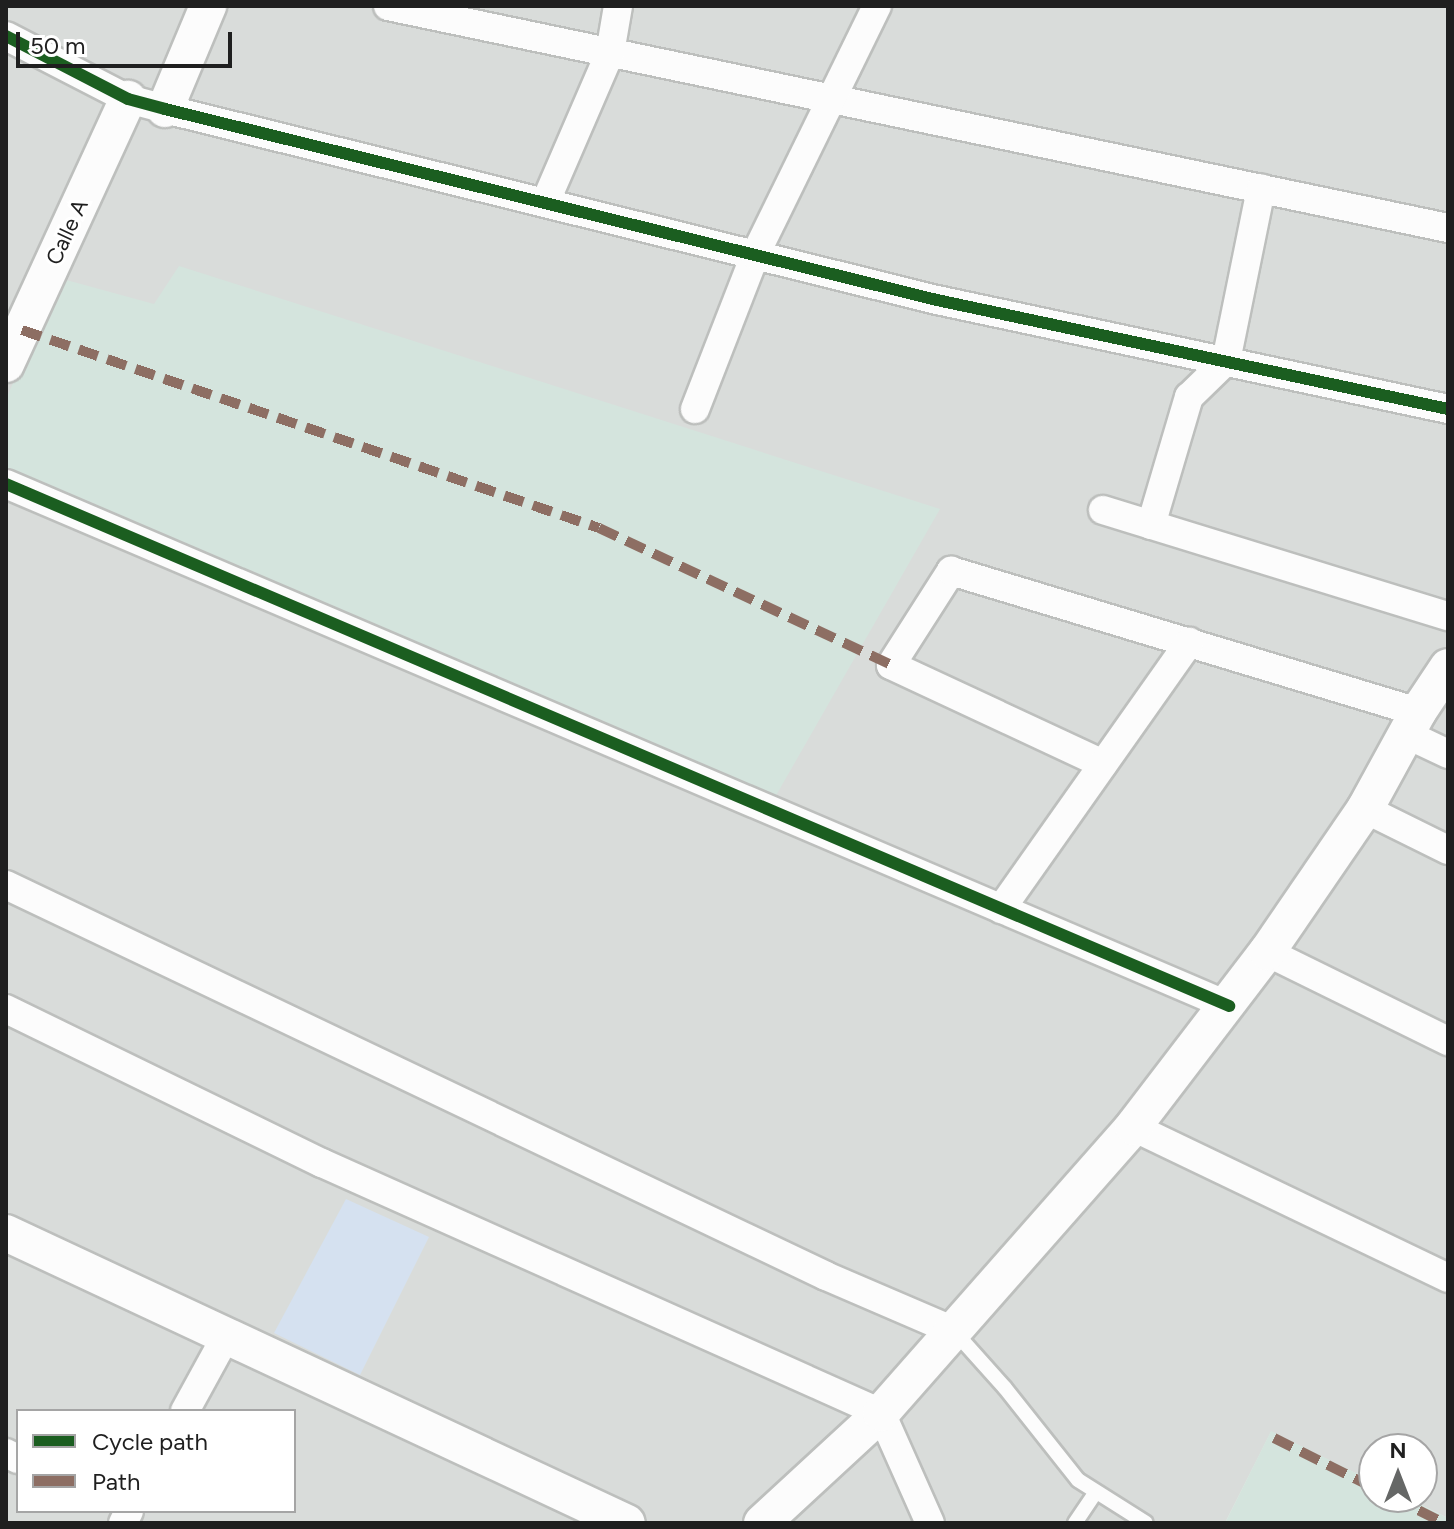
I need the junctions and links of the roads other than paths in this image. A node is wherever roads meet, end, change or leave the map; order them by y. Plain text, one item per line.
1 (208, 6) edge
2 (388, 6) edge
3 (618, 6) edge
4 (877, 6) edge
5 (6, 36) edge
6 (610, 53) junction
7 (128, 99) junction
8 (830, 100) junction
9 (165, 109) junction
10 (1261, 189) junction
11 (545, 203) junction
12 (1448, 228) edge
13 (755, 255) junction
14 (14, 326) edge
15 (1226, 361) junction
16 (6, 364) edge
17 (695, 409) dead end
18 (1448, 409) edge
19 (6, 484) edge
20 (1103, 510) dead end
21 (1151, 525) junction
22 (1448, 616) edge
23 (1189, 642) junction
24 (1448, 667) edge
25 (1412, 723) junction
26 (1448, 754) edge
27 (1103, 764) junction
28 (1365, 809) junction
29 (1448, 850) edge
30 (6, 885) edge
31 (1001, 909) junction
32 (1267, 952) junction
33 (1229, 1006) junction
34 (6, 1009) edge
35 (1448, 1041) edge
36 (1133, 1127) junction
37 (6, 1233) edge
38 (1448, 1278) edge
39 (954, 1331) junction
40 (225, 1338) junction
41 (186, 1409) edge
42 (881, 1413) junction
43 (1095, 1493) junction
44 (627, 1523) edge
45 (762, 1523) edge
46 (930, 1523) edge
47 (1075, 1523) edge
48 (1146, 1523) edge

1 - 9 street
2 - 6 street
3 - 6 street
4 - 8 street
5 - 7 street
6 - 8 street
6 - 11 street
7 - 9 street
7 - 14 street, Calle A
8 - 10 street
8 - 13 street
9 - 11 street
10 - 12 street
10 - 15 street
11 - 13 street
13 - 15 street
13 - 17 street
14 - 16 street, Calle A
15 - 18 street
15 - 21 street
19 - 31 street
20 - 21 street
21 - 22 street
23 - 25 street
23 - 27 street
23 - 27 street
24 - 25 street
25 - 26 street
25 - 28 street
27 - 31 street
28 - 29 street
28 - 32 street
30 - 39 street
31 - 33 street
32 - 33 street
32 - 35 street
33 - 36 street
34 - 42 street
36 - 38 street
36 - 39 street
37 - 40 street
39 - 42 street
39 - 43 lane
40 - 41 street
40 - 44 street
42 - 45 street
42 - 46 street
43 - 47 lane
43 - 48 lane

